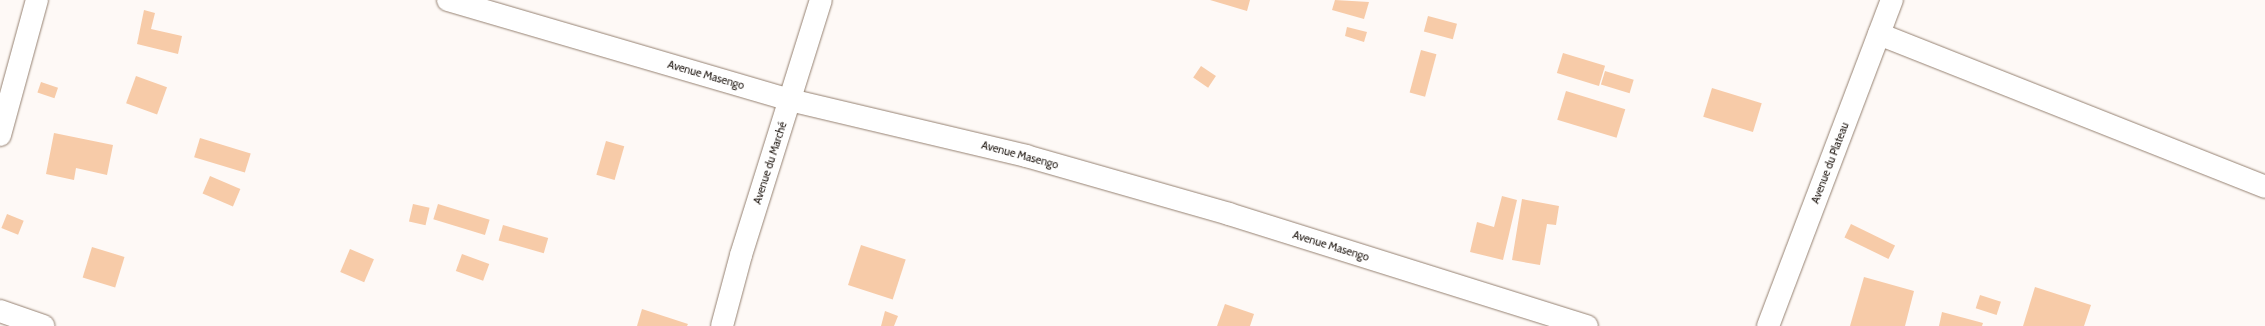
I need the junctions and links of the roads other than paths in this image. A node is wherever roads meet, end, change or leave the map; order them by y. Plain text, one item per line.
1 (37, 0) edge
2 (448, 0) edge
3 (821, 0) edge
4 (1892, 0) edge
5 (1879, 34) junction
6 (790, 100) junction
7 (0, 135) edge
8 (2265, 187) edge
9 (0, 311) edge
10 (43, 326) edge
11 (722, 326) edge
12 (1587, 326) edge
13 (1768, 326) edge

1 - 7 street
2 - 6 street, Avenue Masengo
3 - 6 street, Avenue du Marché
4 - 5 street, Avenue du Plateau
5 - 8 street
5 - 13 street, Avenue du Plateau
6 - 11 street, Avenue du Marché
6 - 12 street, Avenue Masengo
9 - 10 street

